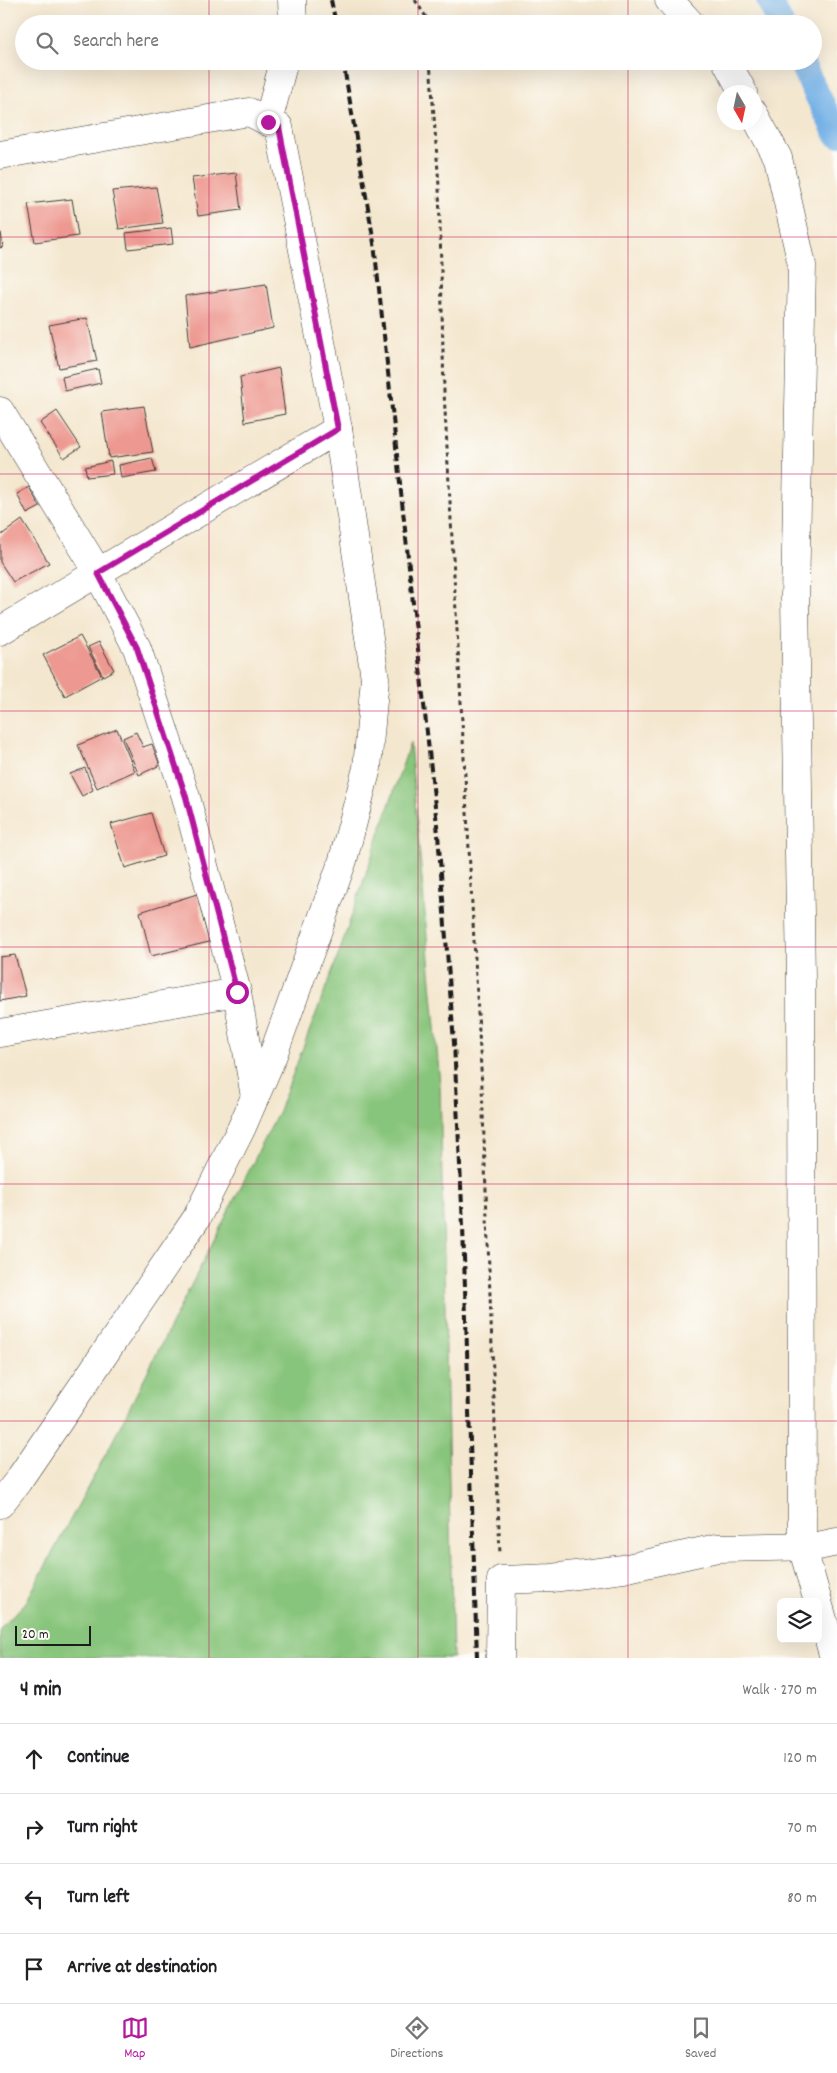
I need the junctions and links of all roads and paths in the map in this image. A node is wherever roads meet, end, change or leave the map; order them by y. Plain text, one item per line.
1 (292, 0) edge
2 (416, 0) edge
3 (669, 0) edge
4 (293, 15) edge
5 (425, 15) edge
6 (683, 15) edge
7 (282, 70) edge
8 (431, 70) edge
9 (731, 70) edge
10 (739, 85) edge
11 (268, 122) junction
12 (762, 129) edge
13 (0, 155) edge
14 (0, 411) edge
15 (338, 429) junction
16 (98, 573) junction
17 (0, 631) edge
18 (237, 992) junction
19 (0, 1033) edge
20 (255, 1097) junction
21 (0, 1504) edge
22 (819, 1545) edge
23 (501, 1580) junction
24 (818, 1598) edge
25 (822, 1616) edge
26 (500, 1658) edge
27 (834, 1658) edge

1 - 4 street
2 - 5 path
3 - 6 street
7 - 11 street
8 - 23 path
9 - 10 street
11 - 13 street
11 - 15 street
12 - 22 street
14 - 16 street
15 - 16 street
15 - 20 street
16 - 17 street
16 - 18 street
18 - 19 street
18 - 20 street
20 - 21 street
22 - 23 street
22 - 24 street
23 - 26 street
25 - 27 street

